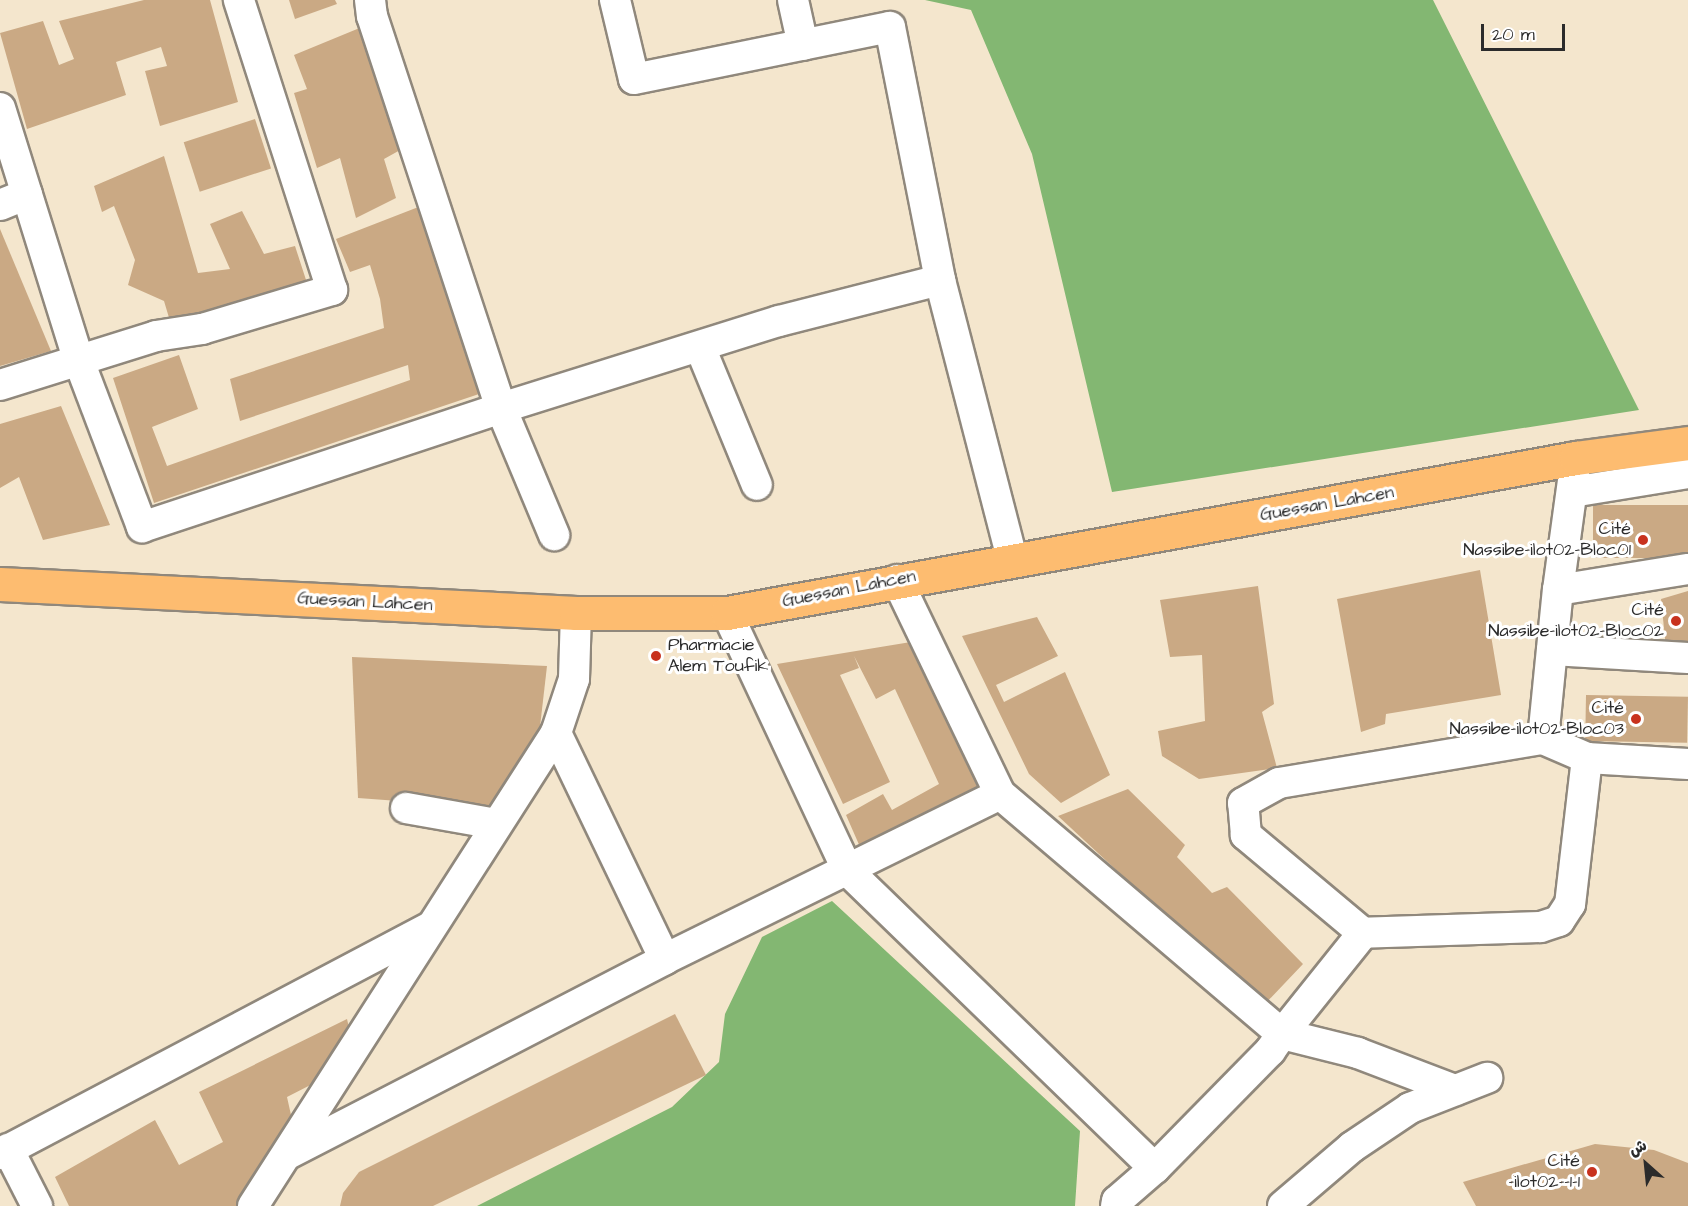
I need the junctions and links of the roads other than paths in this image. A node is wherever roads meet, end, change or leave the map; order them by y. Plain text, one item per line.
1 (239, 0) edge
2 (370, 0) edge
3 (615, 0) edge
4 (793, 0) edge
5 (803, 45) junction
6 (0, 108) edge
7 (27, 194) junction
8 (0, 205) edge
9 (940, 280) junction
10 (700, 347) junction
11 (79, 360) junction
12 (0, 385) edge
13 (501, 408) junction
14 (1688, 443) edge
15 (1576, 458) junction
16 (1688, 473) edge
17 (757, 486) dead end
18 (1572, 492) junction
19 (554, 535) dead end
20 (1013, 562) junction
21 (1688, 569) edge
22 (897, 580) junction
23 (0, 584) edge
24 (1558, 590) junction
25 (576, 613) junction
26 (727, 613) junction
27 (1552, 650) junction
28 (1688, 658) edge
29 (556, 733) junction
30 (1543, 739) junction
31 (1587, 758) junction
32 (1688, 764) edge
33 (1000, 794) junction
34 (406, 808) dead end
35 (496, 824) junction
36 (848, 871) junction
37 (430, 927) junction
38 (1364, 933) junction
39 (664, 959) junction
40 (1282, 1034) junction
41 (1487, 1078) dead end
42 (1455, 1090) junction
43 (4, 1152) edge
44 (288, 1154) junction
45 (1155, 1168) junction
46 (37, 1206) edge
47 (253, 1206) edge
48 (1116, 1206) edge
49 (1283, 1206) edge

1 - 11 street
2 - 13 street
3 - 5 street
4 - 5 street
5 - 9 street
6 - 7 street
7 - 8 street
7 - 11 street
9 - 10 street
9 - 20 street
10 - 13 street
10 - 17 street
11 - 12 street
11 - 13 street
13 - 19 street
14 - 15 main road, Guessan Lahcen
15 - 18 street
15 - 20 main road, Guessan Lahcen
16 - 18 street
18 - 24 street
20 - 22 main road, Guessan Lahcen
21 - 24 street
22 - 26 main road, Guessan Lahcen
22 - 33 street
23 - 25 main road, Guessan Lahcen
24 - 27 street
25 - 26 main road, Guessan Lahcen
25 - 29 street
26 - 36 street
27 - 28 street
27 - 30 street
29 - 35 street
29 - 39 street
30 - 31 street
30 - 38 street
31 - 32 street
31 - 38 street
33 - 36 street
33 - 40 street
34 - 35 street
35 - 37 street
36 - 39 street
36 - 45 street
37 - 43 street
37 - 44 street
38 - 40 street
39 - 44 street
40 - 42 street
40 - 45 street
41 - 42 street
42 - 49 street
43 - 46 street
44 - 47 street
45 - 48 street

